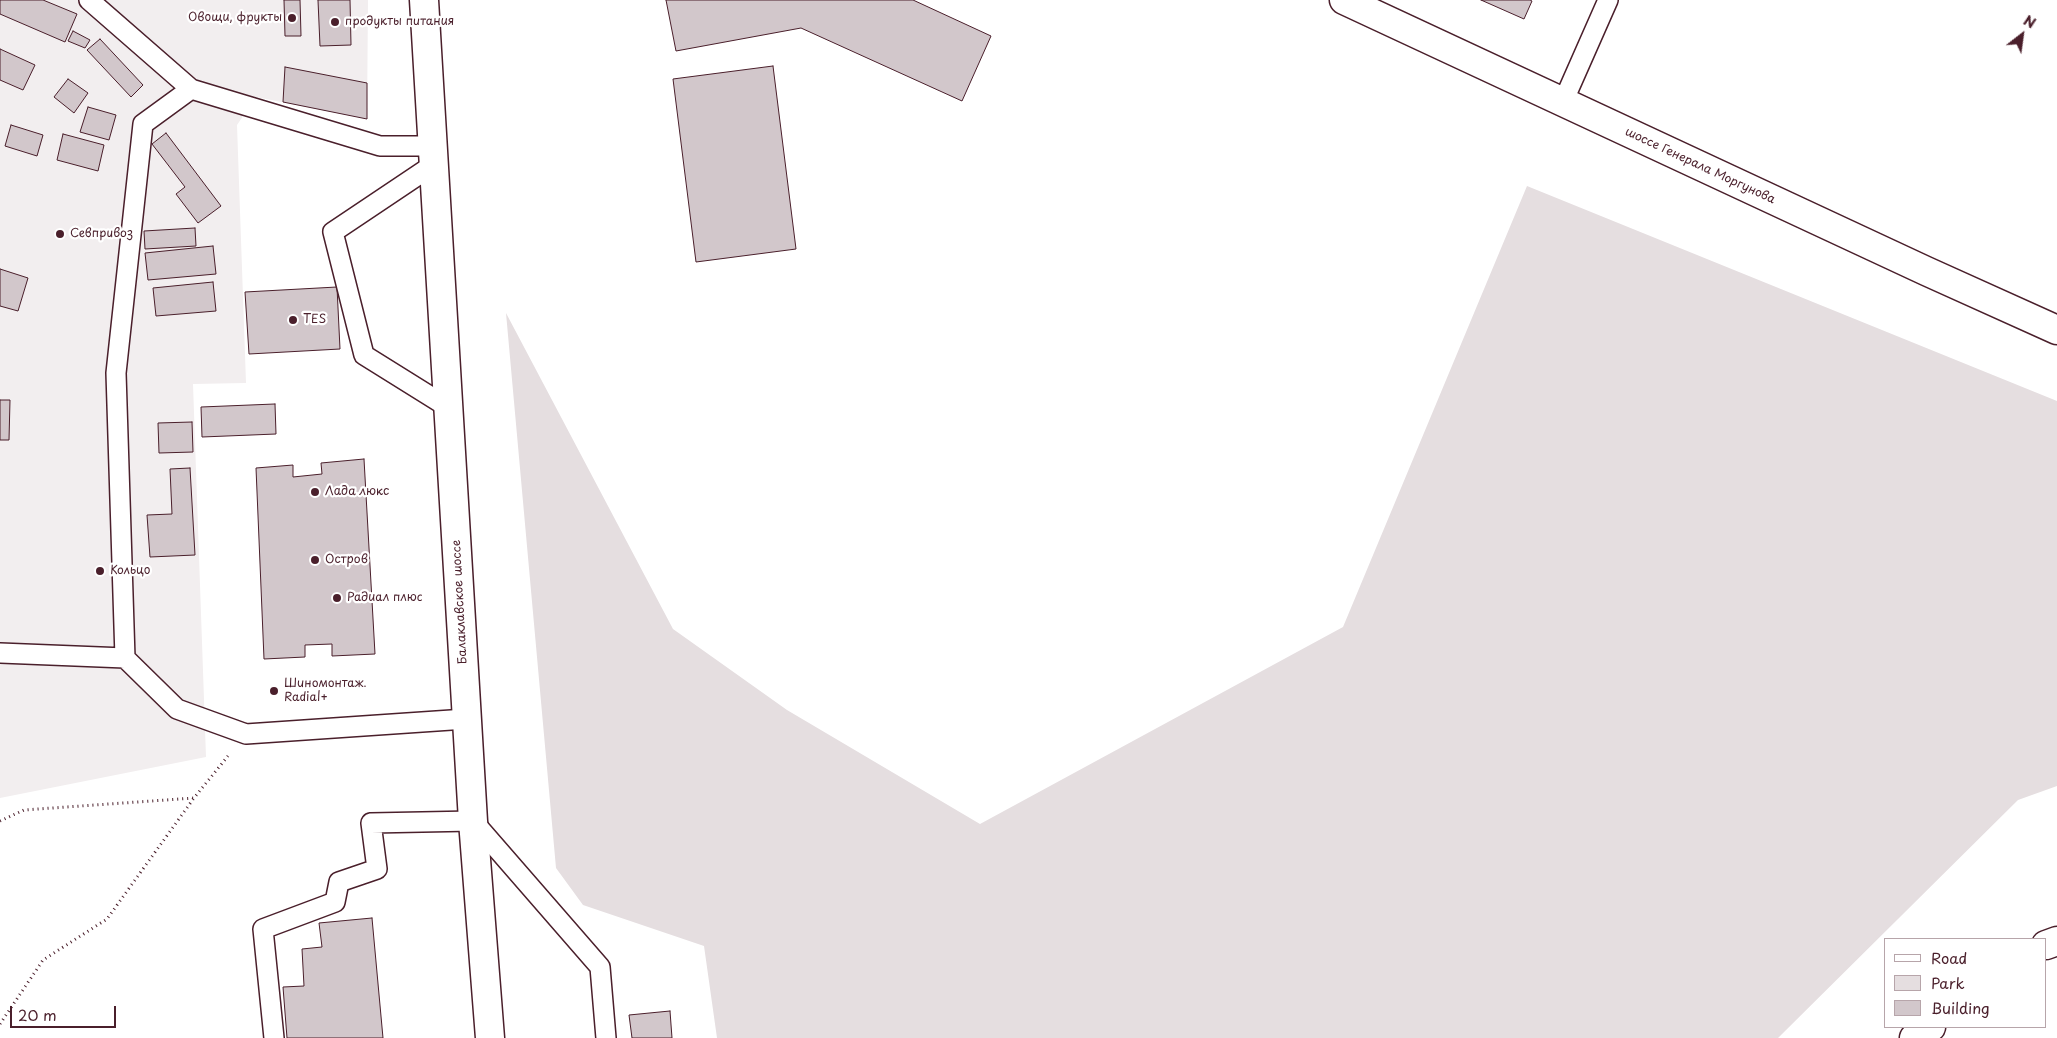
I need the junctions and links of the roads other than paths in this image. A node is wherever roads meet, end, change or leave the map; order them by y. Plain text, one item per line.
1 (89, 0) edge
2 (424, 0) edge
3 (1344, 0) edge
4 (1608, 0) edge
5 (191, 89) junction
6 (1563, 102) junction
7 (432, 156) junction
8 (2057, 330) edge
9 (449, 408) junction
10 (0, 653) edge
11 (125, 658) junction
12 (466, 719) junction
13 (473, 821) junction
14 (1929, 1028) edge
15 (274, 1038) edge
16 (490, 1038) edge
17 (606, 1038) edge
18 (1914, 1038) edge

1 - 5 lane
2 - 7 main road, Балаклавское шоссе
3 - 6 main road, шоссе Генерала Моргунова
4 - 6 lane
5 - 7 lane
5 - 11 lane
6 - 8 main road, шоссе Генерала Моргунова
7 - 9 main road, Балаклавское шоссе
7 - 9 lane
9 - 12 main road, Балаклавское шоссе
10 - 11 lane
11 - 12 lane
12 - 13 main road, Балаклавское шоссе
13 - 15 lane
13 - 16 main road, Балаклавское шоссе
13 - 17 lane
14 - 18 main road

